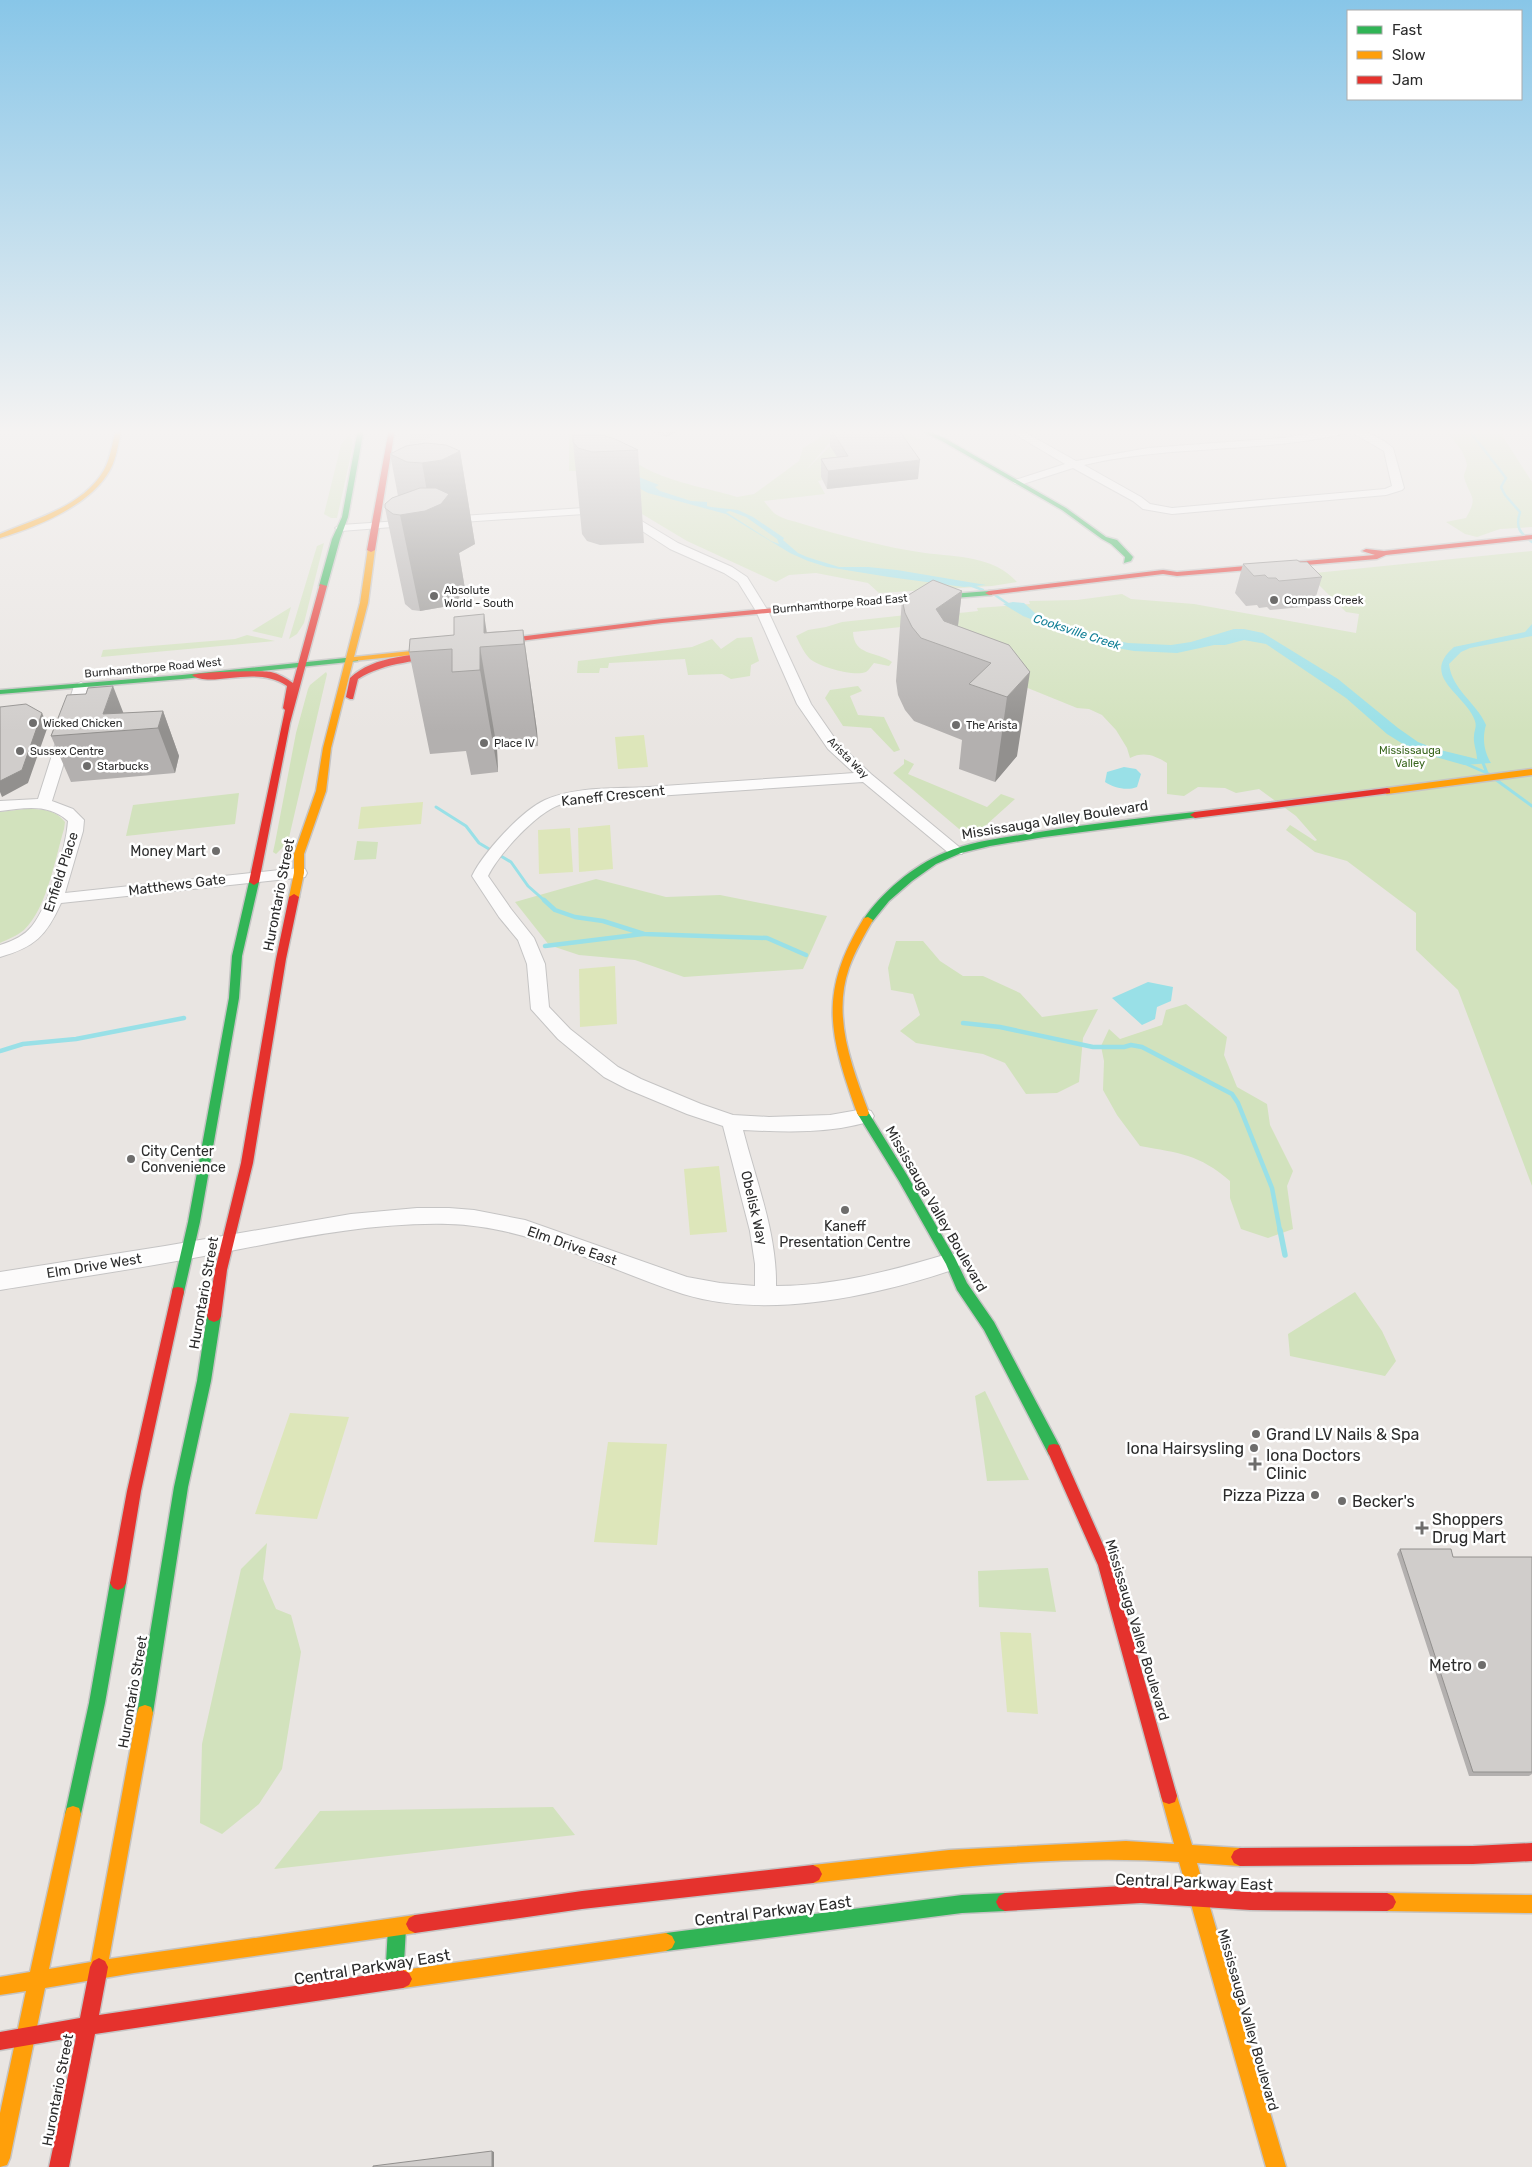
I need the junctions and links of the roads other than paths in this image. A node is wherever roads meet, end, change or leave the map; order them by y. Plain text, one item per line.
1 (13, 530) edge
2 (340, 530) edge
3 (374, 530) edge
4 (648, 530) edge
5 (1094, 530) edge
6 (0, 536) edge
7 (1532, 537) edge
8 (1138, 575) junction
9 (762, 611) junction
10 (480, 636) edge
11 (518, 639) junction
12 (434, 640) edge
13 (474, 647) edge
14 (351, 654) junction
15 (304, 659) junction
16 (196, 675) junction
17 (0, 682) edge
18 (81, 686) junction
19 (0, 692) edge
20 (286, 723) junction
21 (327, 748) junction
22 (1532, 772) edge
23 (866, 777) junction
24 (44, 802) junction
25 (0, 806) edge
26 (501, 847) joint
27 (956, 851) junction
28 (485, 866) joint
29 (299, 873) junction
30 (255, 876) junction
31 (54, 899) junction
32 (0, 951) edge
33 (864, 1116) junction
34 (733, 1122) junction
35 (227, 1243) junction
36 (187, 1251) junction
37 (952, 1262) junction
38 (0, 1281) edge
39 (765, 1295) junction
40 (1532, 1852) edge
41 (1186, 1853) junction
42 (1197, 1897) junction
43 (1532, 1904) edge
44 (397, 1928) junction
45 (96, 1971) junction
46 (37, 1979) junction
47 (394, 1980) junction
48 (0, 1986) edge
49 (86, 2026) junction
50 (25, 2036) junction
51 (0, 2041) edge
52 (0, 2158) edge
53 (59, 2167) edge
54 (1276, 2167) edge

1 - 6 main road
2 - 15 main road, Hurontario Street
3 - 14 main road, Hurontario Street
4 - 9 street, Arista Way
5 - 8 main road
7 - 8 main road, Burnhamthorpe Road East
8 - 9 main road, Burnhamthorpe Road East
9 - 11 main road, Burnhamthorpe Road East
9 - 23 street, Arista Way
10 - 11 main road, Burnhamthorpe Road East
11 - 13 main road, Burnhamthorpe Road East
12 - 14 main road
14 - 15 main road
14 - 21 main road, Hurontario Street
14 - 21 main road
15 - 16 main road, Burnhamthorpe Road West
15 - 17 main road, Burnhamthorpe Road West
15 - 20 main road, Hurontario Street
16 - 18 main road, Burnhamthorpe Road West
16 - 20 main road
18 - 19 main road, Burnhamthorpe Road West
18 - 24 street
20 - 30 main road, Hurontario Street
21 - 29 main road, Hurontario Street
22 - 27 main road, Mississauga Valley Boulevard
23 - 26 street, Kaneff Crescent
23 - 27 street, Arista Way
24 - 25 street, Enfield Place
24 - 31 street, Enfield Place
26 - 28 street, Kaneff Crescent
27 - 33 main road, Mississauga Valley Boulevard
28 - 34 street, Kaneff Crescent
29 - 30 street, Matthews Gate
29 - 35 main road, Hurontario Street
30 - 31 street, Matthews Gate
30 - 36 main road, Hurontario Street
31 - 32 street, Enfield Place
33 - 34 street, Kaneff Crescent
33 - 37 main road, Mississauga Valley Boulevard
34 - 39 street, Obelisk Way
35 - 36 street, Elm Drive East
35 - 39 street, Elm Drive East
35 - 45 main road, Hurontario Street
36 - 38 street, Elm Drive West
36 - 46 main road, Hurontario Street
37 - 39 street, Elm Drive East
37 - 41 main road, Mississauga Valley Boulevard
40 - 41 main road, Central Parkway East
41 - 42 main road, Mississauga Valley Boulevard
41 - 44 main road, Central Parkway East
42 - 43 main road, Central Parkway East
42 - 47 main road, Central Parkway East
42 - 54 main road, Mississauga Valley Boulevard
44 - 45 main road, Central Parkway East
44 - 47 main road
45 - 46 main road, Central Parkway East
45 - 49 main road, Hurontario Street
46 - 48 main road, Central Parkway East
46 - 50 main road, Hurontario Street
47 - 49 main road, Central Parkway East
49 - 50 main road, Central Parkway East
49 - 53 main road, Hurontario Street
50 - 51 main road, Central Parkway East
50 - 52 main road, Hurontario Street

